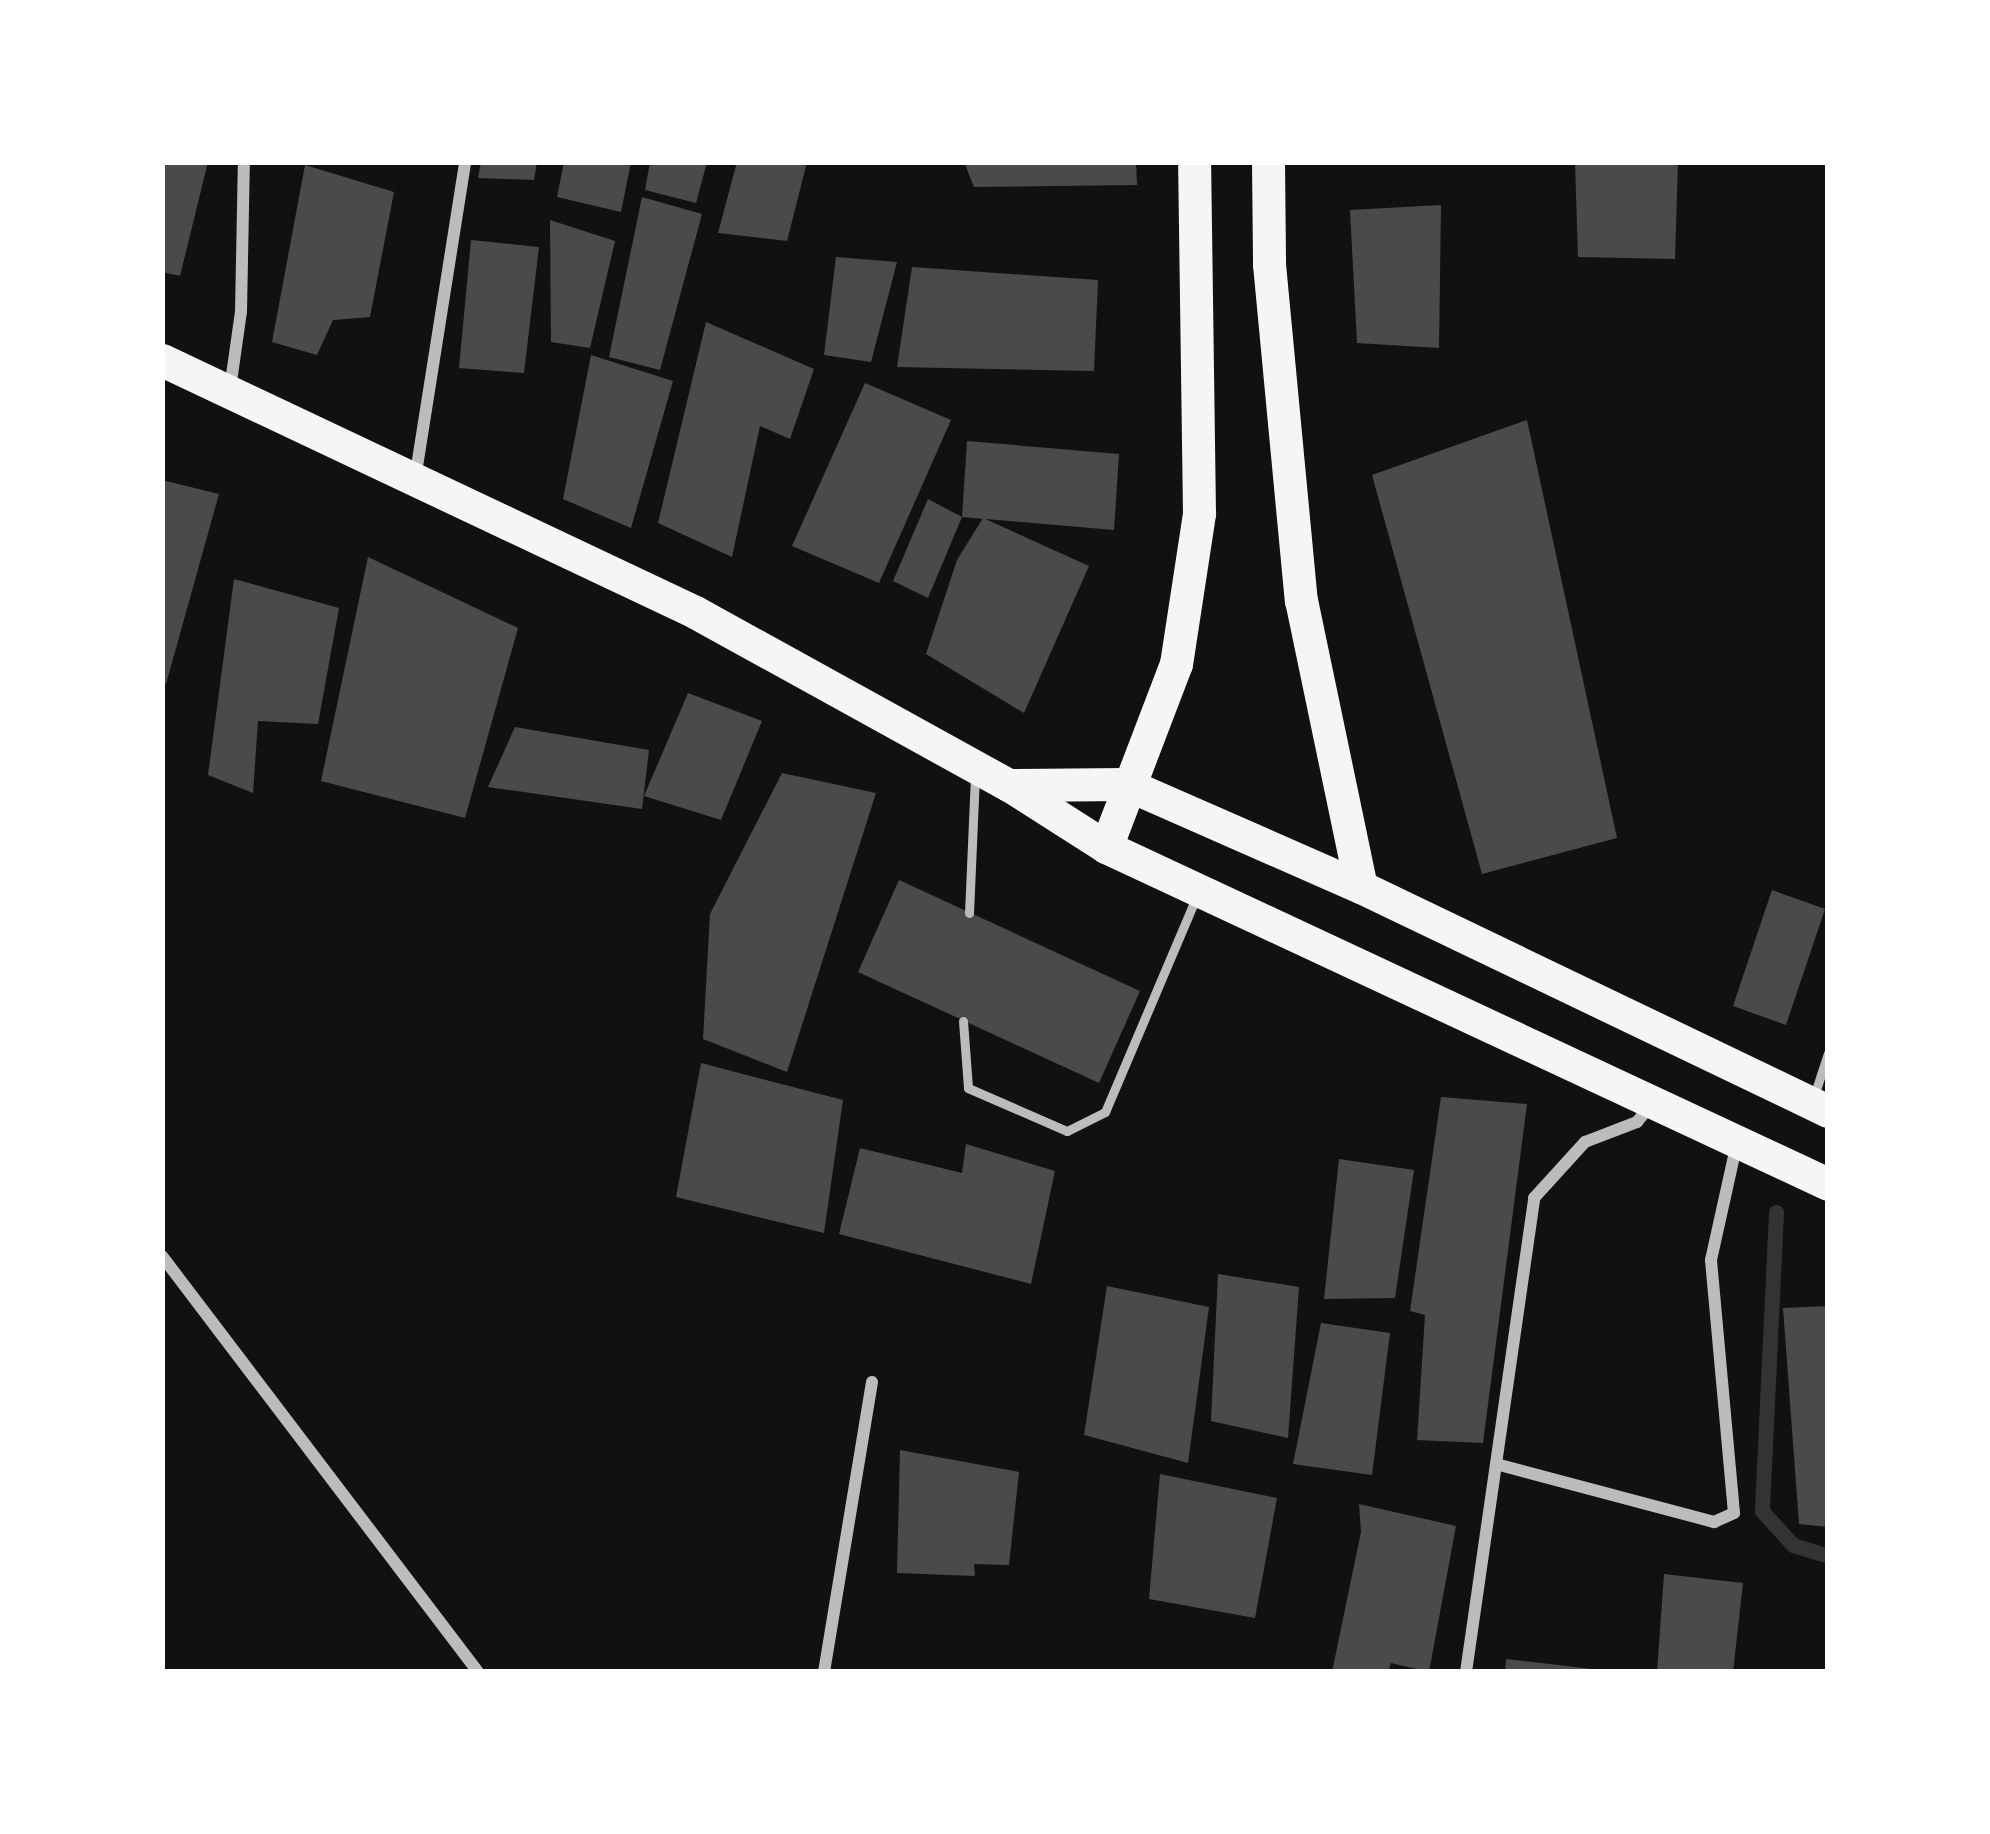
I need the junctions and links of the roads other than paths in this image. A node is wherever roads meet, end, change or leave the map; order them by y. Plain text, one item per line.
1 (244, 162) edge
2 (465, 162) edge
3 (1194, 162) edge
4 (1268, 162) edge
5 (162, 360) edge
6 (230, 391) junction
7 (414, 486) junction
8 (976, 766) junction
9 (1010, 784) junction
10 (1126, 784) junction
11 (1106, 847) junction
12 (1361, 886) junction
13 (1199, 890) junction
14 (970, 913) dead end
15 (963, 1021) dead end
16 (1828, 1053) edge
17 (1654, 1102) junction
18 (1820, 1107) edge
19 (1737, 1140) junction
20 (1828, 1184) edge
21 (162, 1256) edge
22 (872, 1382) dead end
23 (1496, 1464) junction
24 (478, 1672) edge
25 (824, 1672) edge
26 (1466, 1672) edge

1 - 6 street
2 - 7 street
3 - 10 highway
4 - 12 highway
5 - 6 highway
6 - 7 highway
7 - 8 highway
8 - 9 highway
8 - 14 lane
9 - 10 highway
9 - 11 highway
10 - 11 highway
10 - 12 highway
11 - 13 highway
12 - 18 highway
13 - 15 lane
13 - 17 highway
16 - 18 lane
17 - 19 highway
17 - 23 street
19 - 20 highway
19 - 23 street
21 - 24 street
22 - 25 street
23 - 26 street

